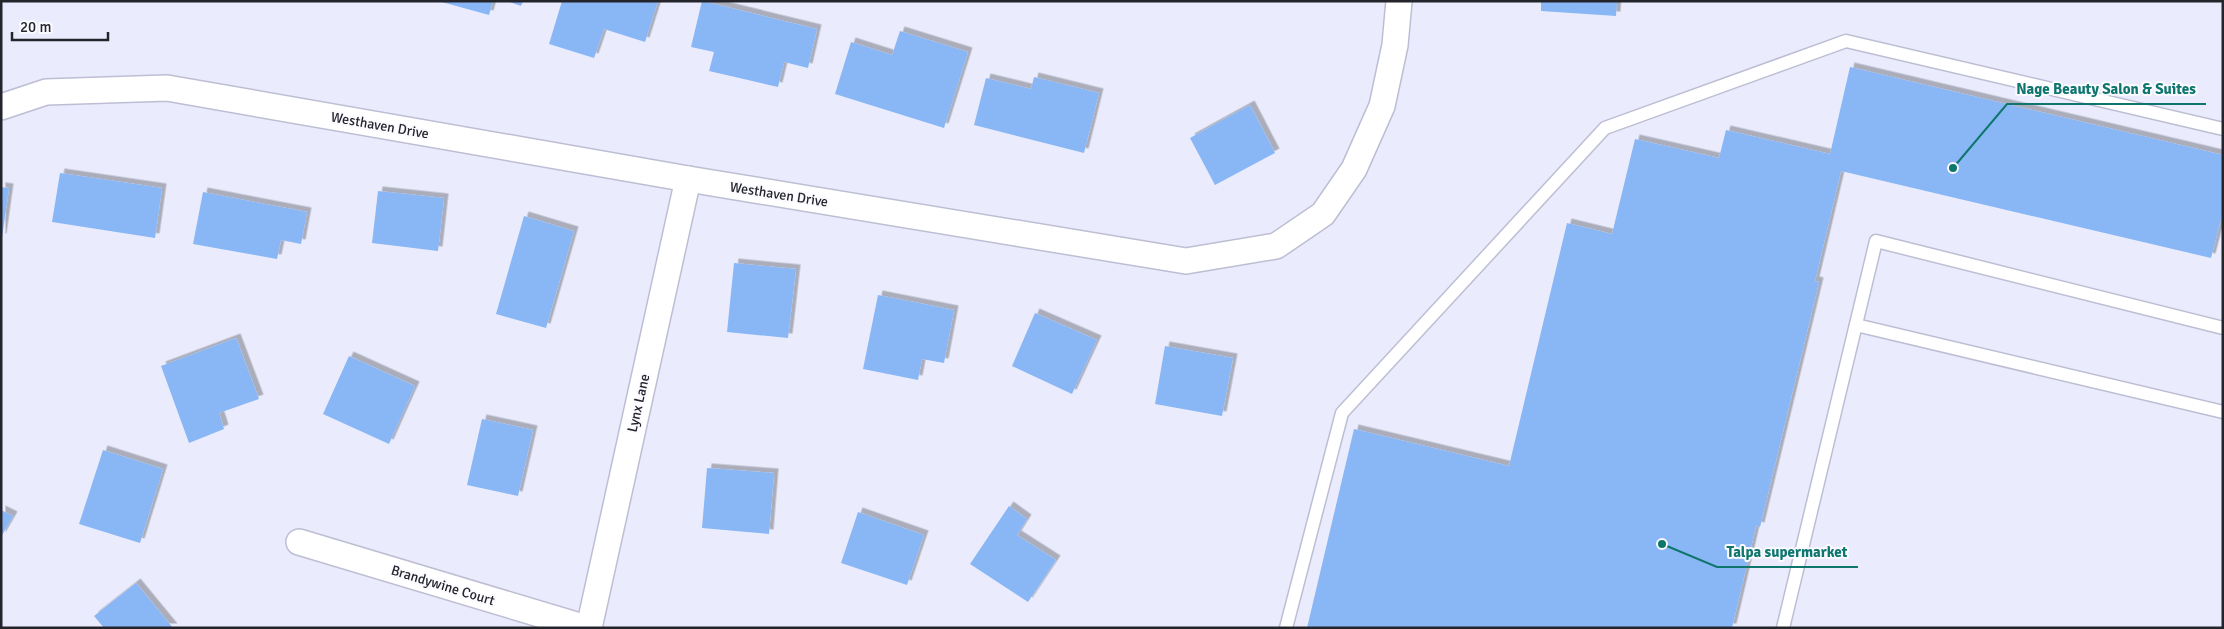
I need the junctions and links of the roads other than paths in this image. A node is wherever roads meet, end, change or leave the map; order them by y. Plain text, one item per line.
1 (1398, 1) edge
2 (1, 107) edge
3 (2223, 129) edge
4 (688, 179) junction
5 (1856, 325) junction
6 (2223, 328) edge
7 (2223, 412) edge
8 (299, 542) dead end
9 (588, 628) edge
10 (1286, 628) edge
11 (1783, 628) edge

1 - 4 street, Westhaven Drive
2 - 4 street, Westhaven Drive
3 - 10 lane
4 - 9 street, Lynx Lane
5 - 6 lane
5 - 7 lane
5 - 11 lane
8 - 9 street, Brandywine Court

